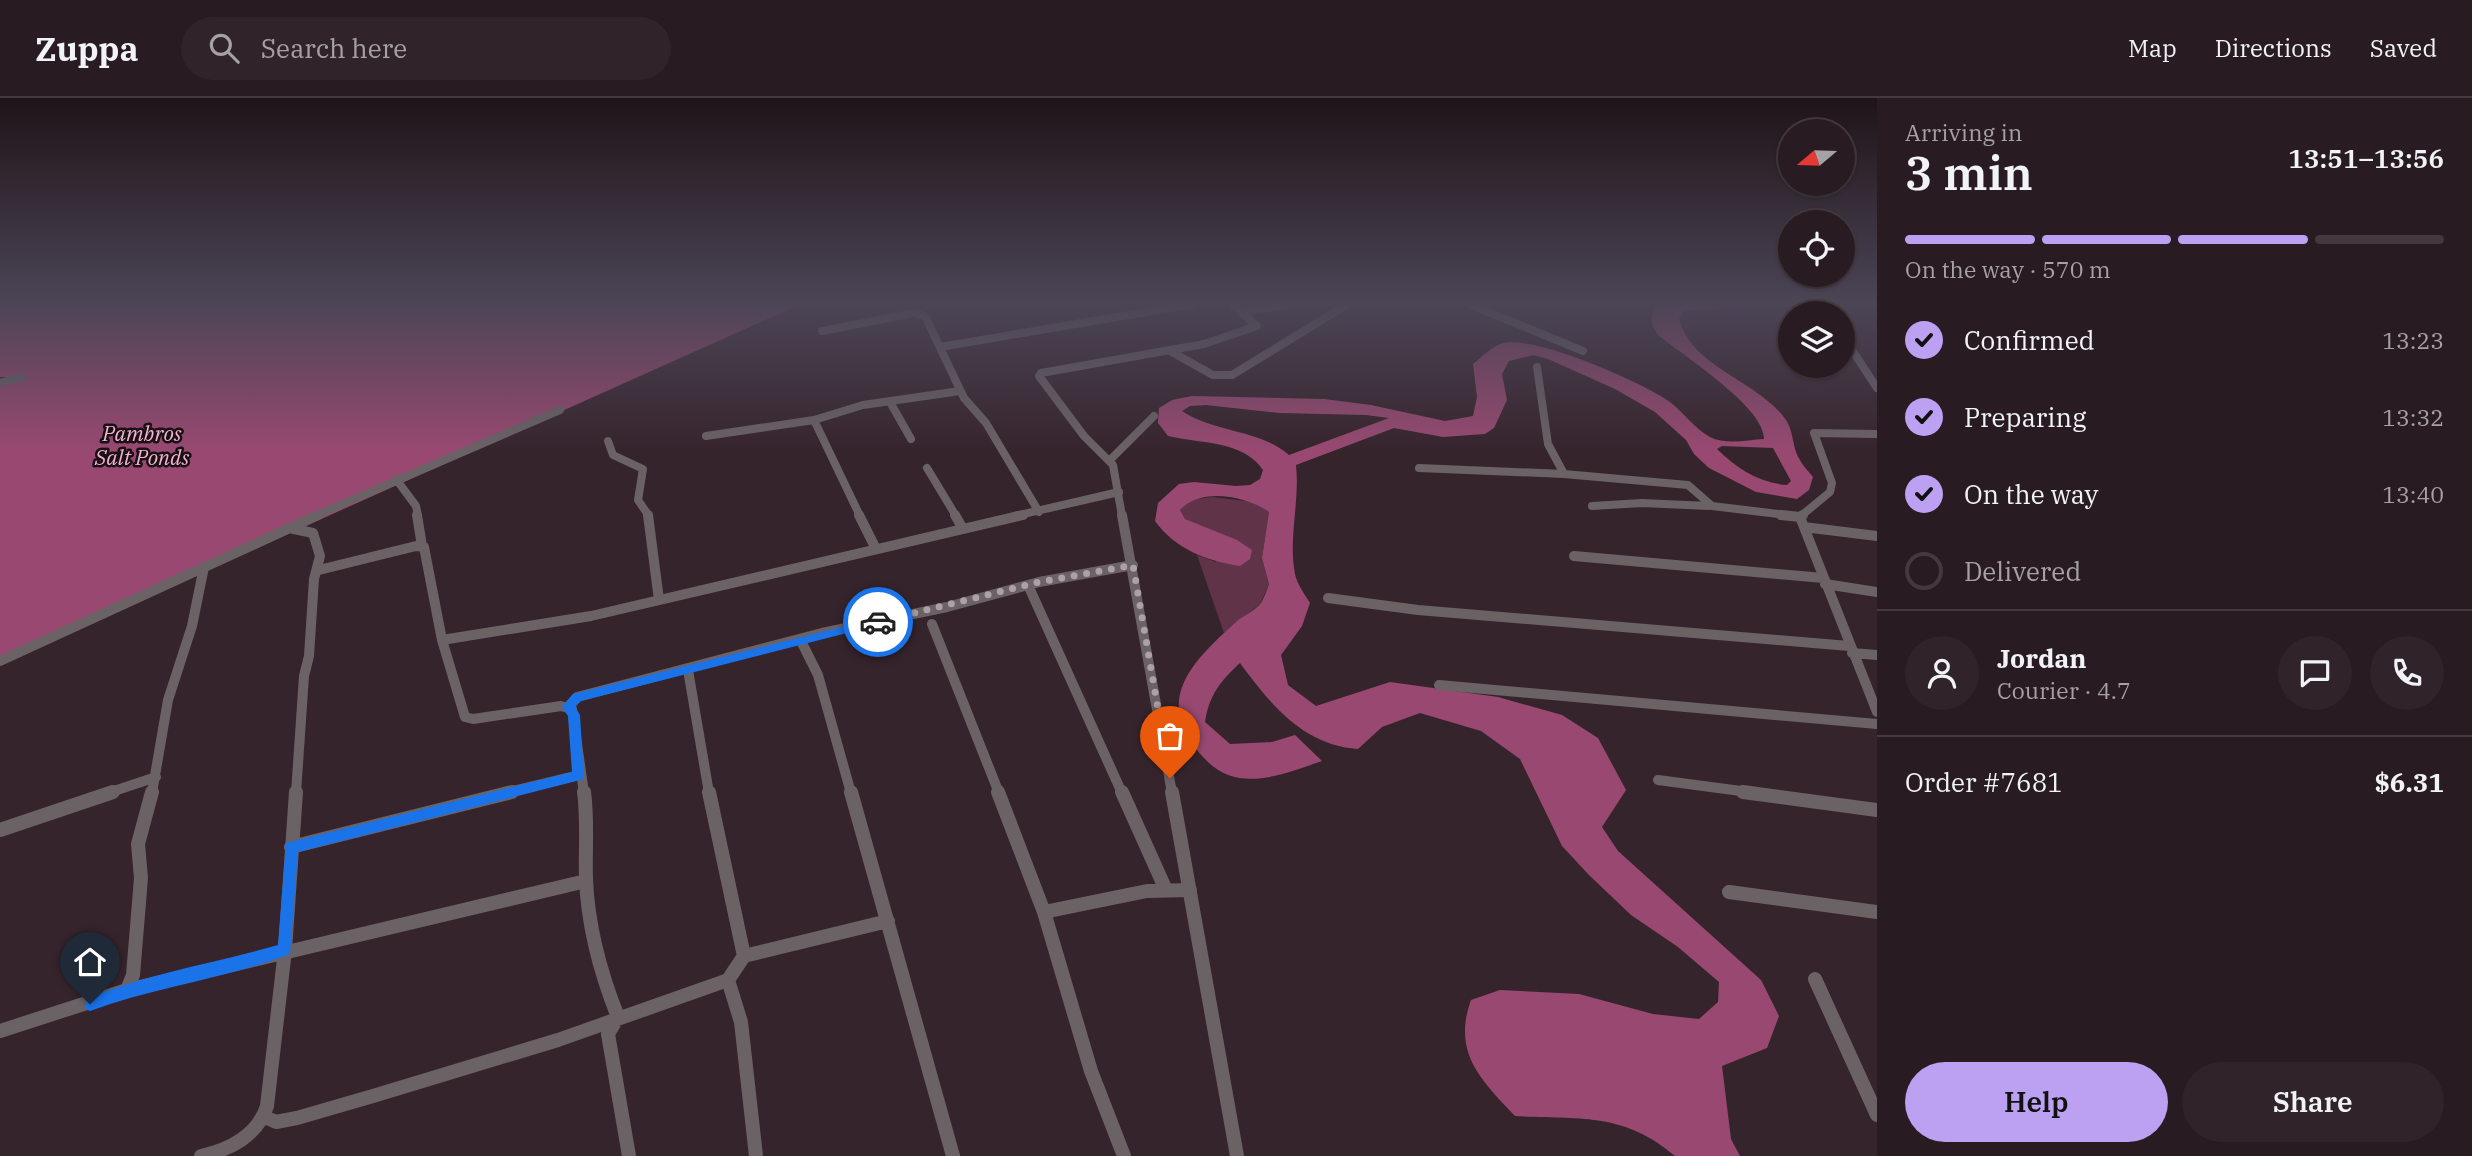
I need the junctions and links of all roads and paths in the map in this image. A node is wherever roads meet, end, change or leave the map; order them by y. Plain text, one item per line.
1 (943, 353) edge
2 (1156, 353) edge
3 (1174, 353) edge
4 (1266, 353) edge
5 (1855, 354) edge
6 (1537, 367) dead end
7 (22, 377) dead end
8 (0, 383) edge
9 (1877, 388) edge
10 (960, 391) junction
11 (890, 402) junction
12 (560, 410) dead end
13 (1154, 416) dead end
14 (814, 420) junction
15 (1877, 434) edge
16 (706, 436) dead end
17 (911, 439) dead end
18 (608, 442) dead end
19 (1110, 460) junction
20 (927, 468) dead end
21 (1419, 468) dead end
22 (1564, 474) junction
23 (396, 479) junction
24 (1119, 492) junction
25 (1592, 506) dead end
26 (1712, 506) junction
27 (1039, 512) junction
28 (1800, 517) junction
29 (1804, 527) junction
30 (289, 528) junction
31 (963, 529) junction
32 (1877, 536) edge
33 (422, 546) junction
34 (876, 549) junction
35 (1574, 555) dead end
36 (1133, 565) junction
37 (204, 567) junction
38 (319, 570) junction
39 (1824, 581) junction
40 (1028, 585) junction
41 (1877, 592) edge
42 (1328, 598) dead end
43 (659, 600) junction
44 (932, 624) dead end
45 (442, 640) junction
46 (801, 641) junction
47 (1851, 649) junction
48 (1877, 655) edge
49 (0, 661) edge
50 (688, 670) junction
51 (1439, 685) dead end
52 (568, 707) junction
53 (1877, 712) edge
54 (1877, 724) edge
55 (579, 775) junction
56 (156, 777) junction
57 (1658, 780) dead end
58 (1877, 810) edge
59 (0, 830) edge
60 (291, 847) junction
61 (586, 881) junction
62 (1166, 890) junction
63 (1190, 890) junction
64 (1729, 892) dead end
65 (1044, 912) junction
66 (1877, 912) edge
67 (888, 922) junction
68 (285, 950) junction
69 (744, 956) junction
70 (729, 979) junction
71 (1815, 979) dead end
72 (127, 990) junction
73 (618, 1017) junction
74 (0, 1031) edge
75 (1877, 1115) edge
76 (265, 1117) junction
77 (201, 1156) edge
78 (629, 1156) edge
79 (756, 1156) edge
80 (954, 1156) edge
81 (1124, 1156) edge
82 (1237, 1156) edge

1 - 10 street
2 - 19 street
3 - 4 street
5 - 9 street
6 - 22 street
7 - 8 street
10 - 11 street
10 - 27 street
11 - 14 street
11 - 17 street
12 - 23 street
13 - 19 street
14 - 16 street
14 - 34 street
15 - 28 street
18 - 43 street
19 - 24 street
20 - 31 street
21 - 22 street
22 - 26 street
23 - 30 street
23 - 33 street
24 - 27 street
24 - 36 street
25 - 26 street
26 - 28 street
27 - 31 street
28 - 29 street
29 - 32 street
29 - 39 street
30 - 37 street
30 - 38 street
31 - 34 street
33 - 38 street
33 - 45 street
34 - 43 street
35 - 39 street
36 - 40 street
36 - 63 street
37 - 49 street
37 - 56 street
38 - 60 street
39 - 41 street
39 - 47 street
40 - 46 street
40 - 62 street
42 - 47 street
43 - 45 street
44 - 65 street
45 - 52 street
46 - 50 street
46 - 67 street
47 - 48 street
47 - 53 street
50 - 52 street
50 - 69 street
51 - 54 street
52 - 55 street
55 - 60 street
55 - 61 street
56 - 59 street
56 - 72 street
57 - 58 street
60 - 68 street
61 - 68 street
61 - 73 street
62 - 63 street
62 - 65 street
63 - 82 street
64 - 66 street
65 - 81 street
67 - 69 street
67 - 80 street
68 - 72 street
68 - 76 street
69 - 70 street
70 - 73 street
70 - 79 street
71 - 75 street
72 - 74 street
73 - 76 street
73 - 78 street
76 - 77 street

